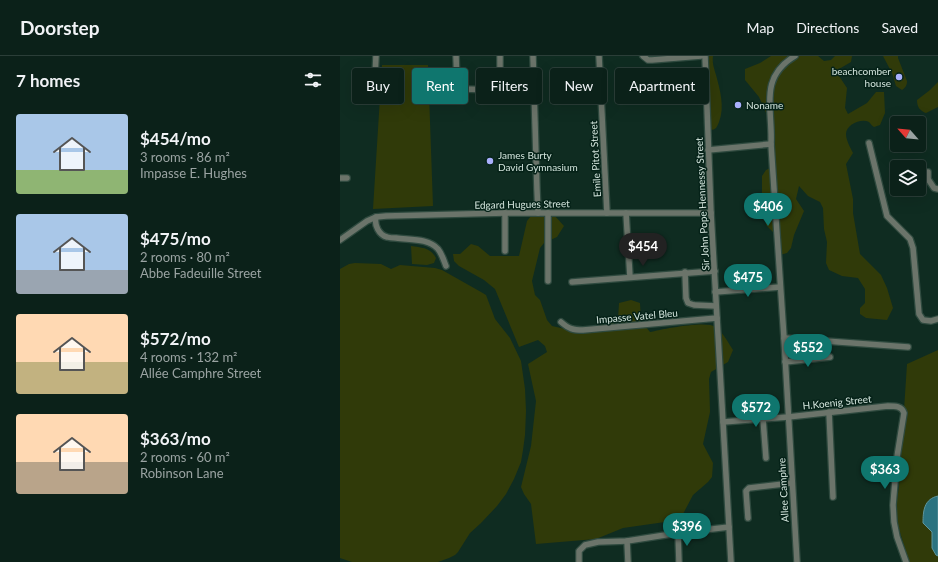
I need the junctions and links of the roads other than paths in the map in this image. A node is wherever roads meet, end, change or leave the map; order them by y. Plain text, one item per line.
1 (376, 56) edge
2 (456, 56) edge
3 (500, 56) edge
4 (533, 56) edge
5 (599, 56) edge
6 (643, 56) edge
7 (701, 56) edge
8 (705, 56) edge
9 (795, 56) edge
10 (375, 68) edge
11 (869, 143) dead end
12 (771, 144) junction
13 (708, 150) junction
14 (928, 172) dead end
15 (340, 178) edge
16 (347, 178) dead end
17 (938, 189) edge
18 (506, 213) junction
19 (538, 213) junction
20 (548, 213) junction
21 (607, 213) junction
22 (626, 213) junction
23 (711, 213) junction
24 (376, 217) junction
25 (340, 240) edge
26 (505, 251) dead end
27 (446, 266) dead end
28 (715, 271) junction
29 (684, 272) junction
30 (630, 277) junction
31 (548, 281) dead end
32 (572, 282) dead end
33 (780, 287) junction
34 (715, 292) junction
35 (716, 306) junction
36 (717, 318) junction
37 (938, 319) edge
38 (561, 322) dead end
39 (784, 338) junction
40 (908, 347) dead end
41 (830, 357) dead end
42 (785, 362) junction
43 (829, 412) junction
44 (788, 417) junction
45 (763, 419) junction
46 (723, 422) junction
47 (766, 458) dead end
48 (792, 483) junction
49 (833, 497) dead end
50 (748, 518) dead end
51 (730, 527) junction
52 (678, 533) junction
53 (627, 540) junction
54 (579, 562) edge
55 (628, 562) edge
56 (679, 562) edge
57 (731, 562) edge
58 (796, 562) edge
59 (906, 562) edge

1 - 10 street
2 - 3 street
4 - 19 street
5 - 21 street, Emile Pitot Street
6 - 7 street
8 - 13 street, Sir John Pope Hennessy Street
9 - 12 street, Allee Camphre
11 - 37 street
12 - 13 street
12 - 33 street, Allee Camphre
13 - 23 street, Sir John Pope Hennessy Street
14 - 17 street
15 - 16 street
18 - 19 street, Edgard Hugues Street
18 - 24 street, Edgard Hugues Street
18 - 26 street
19 - 20 street, Edgard Hugues Street
20 - 21 street, Edgard Hugues Street
20 - 31 street
21 - 22 street, Edgard Hugues Street
22 - 23 street, Edgard Hugues Street
22 - 30 street
23 - 28 street, Sir John Pope Hennessy Street
24 - 25 street, Edgard Hugues Street
24 - 27 street
28 - 29 street
28 - 34 street, Sir John Pope Hennessy Street
29 - 30 street
29 - 35 street
30 - 32 street
33 - 34 street
33 - 39 street, Allee Camphre
34 - 35 street, Sir John Pope Hennessy Street
35 - 36 street, Sir John Pope Hennessy Street
36 - 38 street, Impasse Vatel Bleu
36 - 46 street, Sir John Pope Hennessy Street
39 - 40 street
39 - 42 street, Allee Camphre
41 - 42 street
42 - 44 street, Allee Camphre
43 - 44 street, H.Koenig Street
43 - 49 street
43 - 59 street, H.Koenig Street
44 - 45 street, H.Koenig Street
44 - 48 street, Allee Camphre
45 - 46 street, H.Koenig Street
45 - 47 street
46 - 51 street, Sir John Pope Hennessy Street
48 - 50 street
48 - 58 street, Allee Camphre
51 - 52 street
51 - 57 street, Sir John Pope Hennessy Street
52 - 53 street
52 - 56 street
53 - 54 street
53 - 55 street

